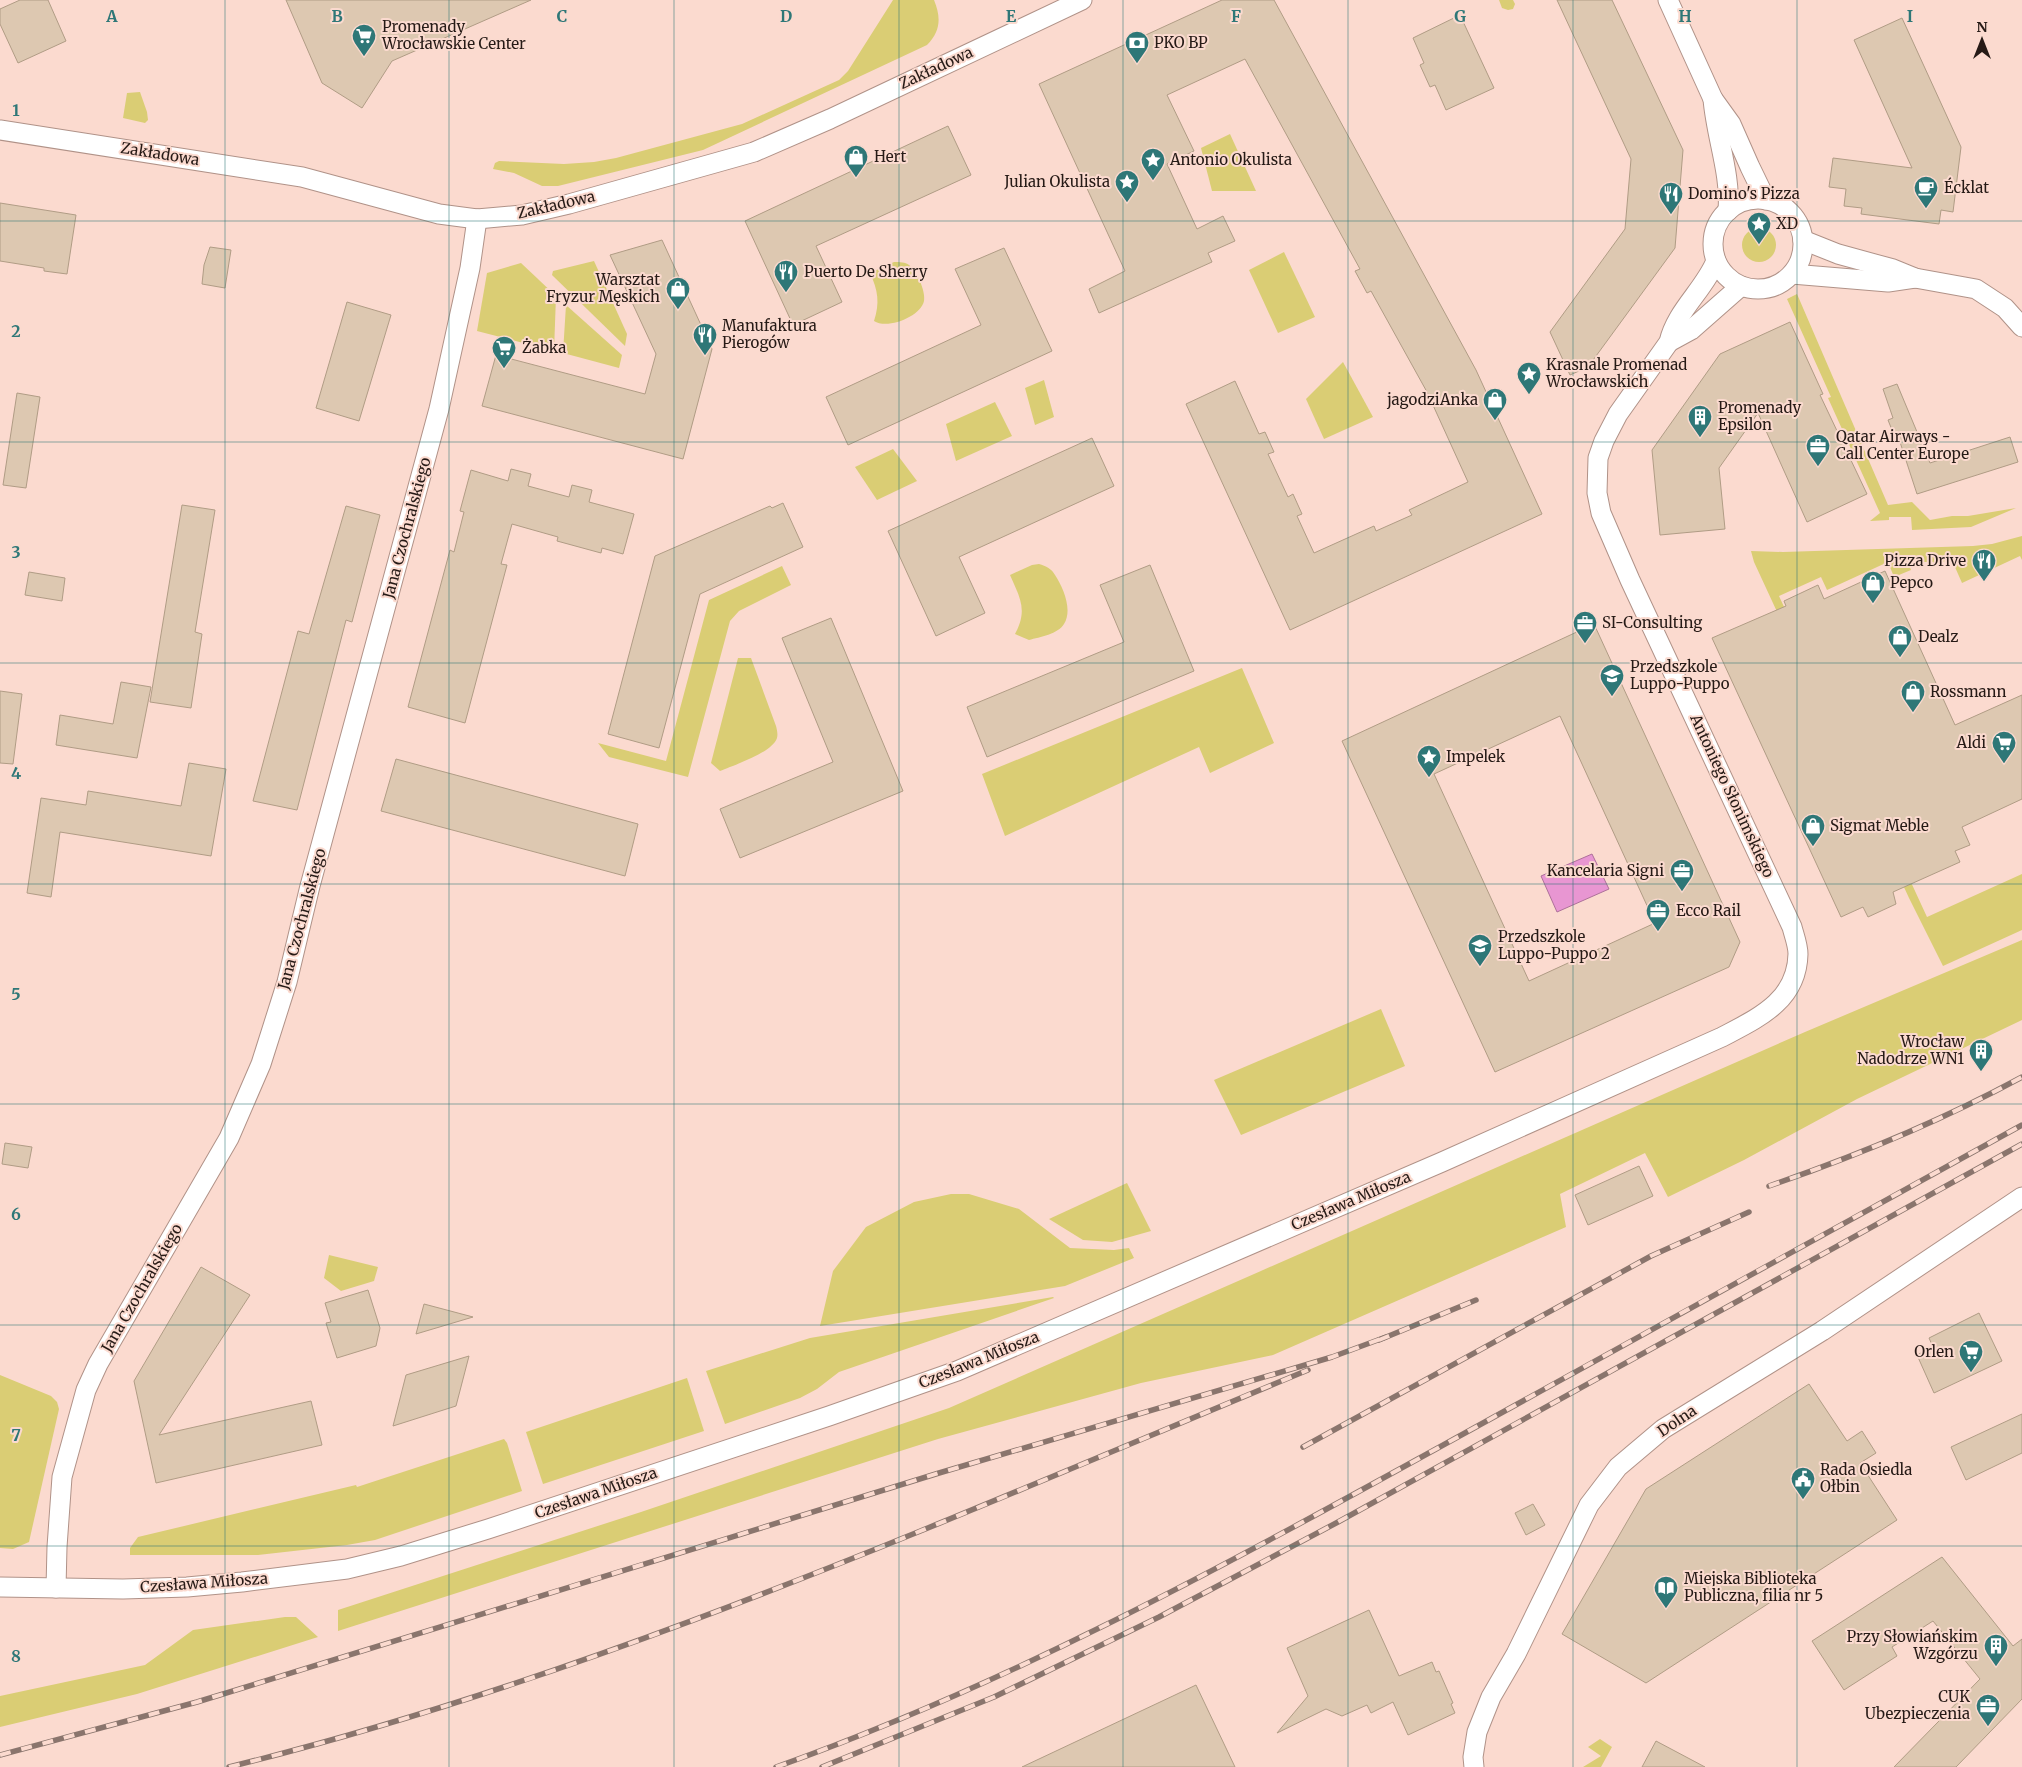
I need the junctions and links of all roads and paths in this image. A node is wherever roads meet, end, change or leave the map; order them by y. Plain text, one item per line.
1 (1082, 0) edge
2 (1668, 0) edge
3 (1713, 99) junction
4 (0, 130) edge
5 (1766, 200) junction
6 (1728, 211) junction
7 (477, 218) junction
8 (1803, 240) junction
9 (1716, 260) junction
10 (1792, 274) junction
11 (1915, 278) junction
12 (1741, 286) junction
13 (2022, 327) edge
14 (1669, 342) junction
15 (1792, 927) joint
16 (2022, 1197) edge
17 (0, 1587) edge
18 (56, 1588) junction
19 (1474, 1767) edge

1 - 7 street, Zakładowa
2 - 3 street
3 - 5 street
3 - 6 street
4 - 7 street, Zakładowa
5 - 6 street
5 - 8 street
6 - 9 street
7 - 18 street, Jana Czochralskiego
8 - 10 street
8 - 11 street
9 - 12 street
9 - 14 street, Antoniego Słonimskiego
10 - 11 street
10 - 12 street
11 - 13 street
12 - 14 street, Antoniego Słonimskiego
14 - 15 street, Antoniego Słonimskiego
15 - 18 street, Czesława Miłosza
16 - 19 street, Dolna
17 - 18 street, Czesława Miłosza

